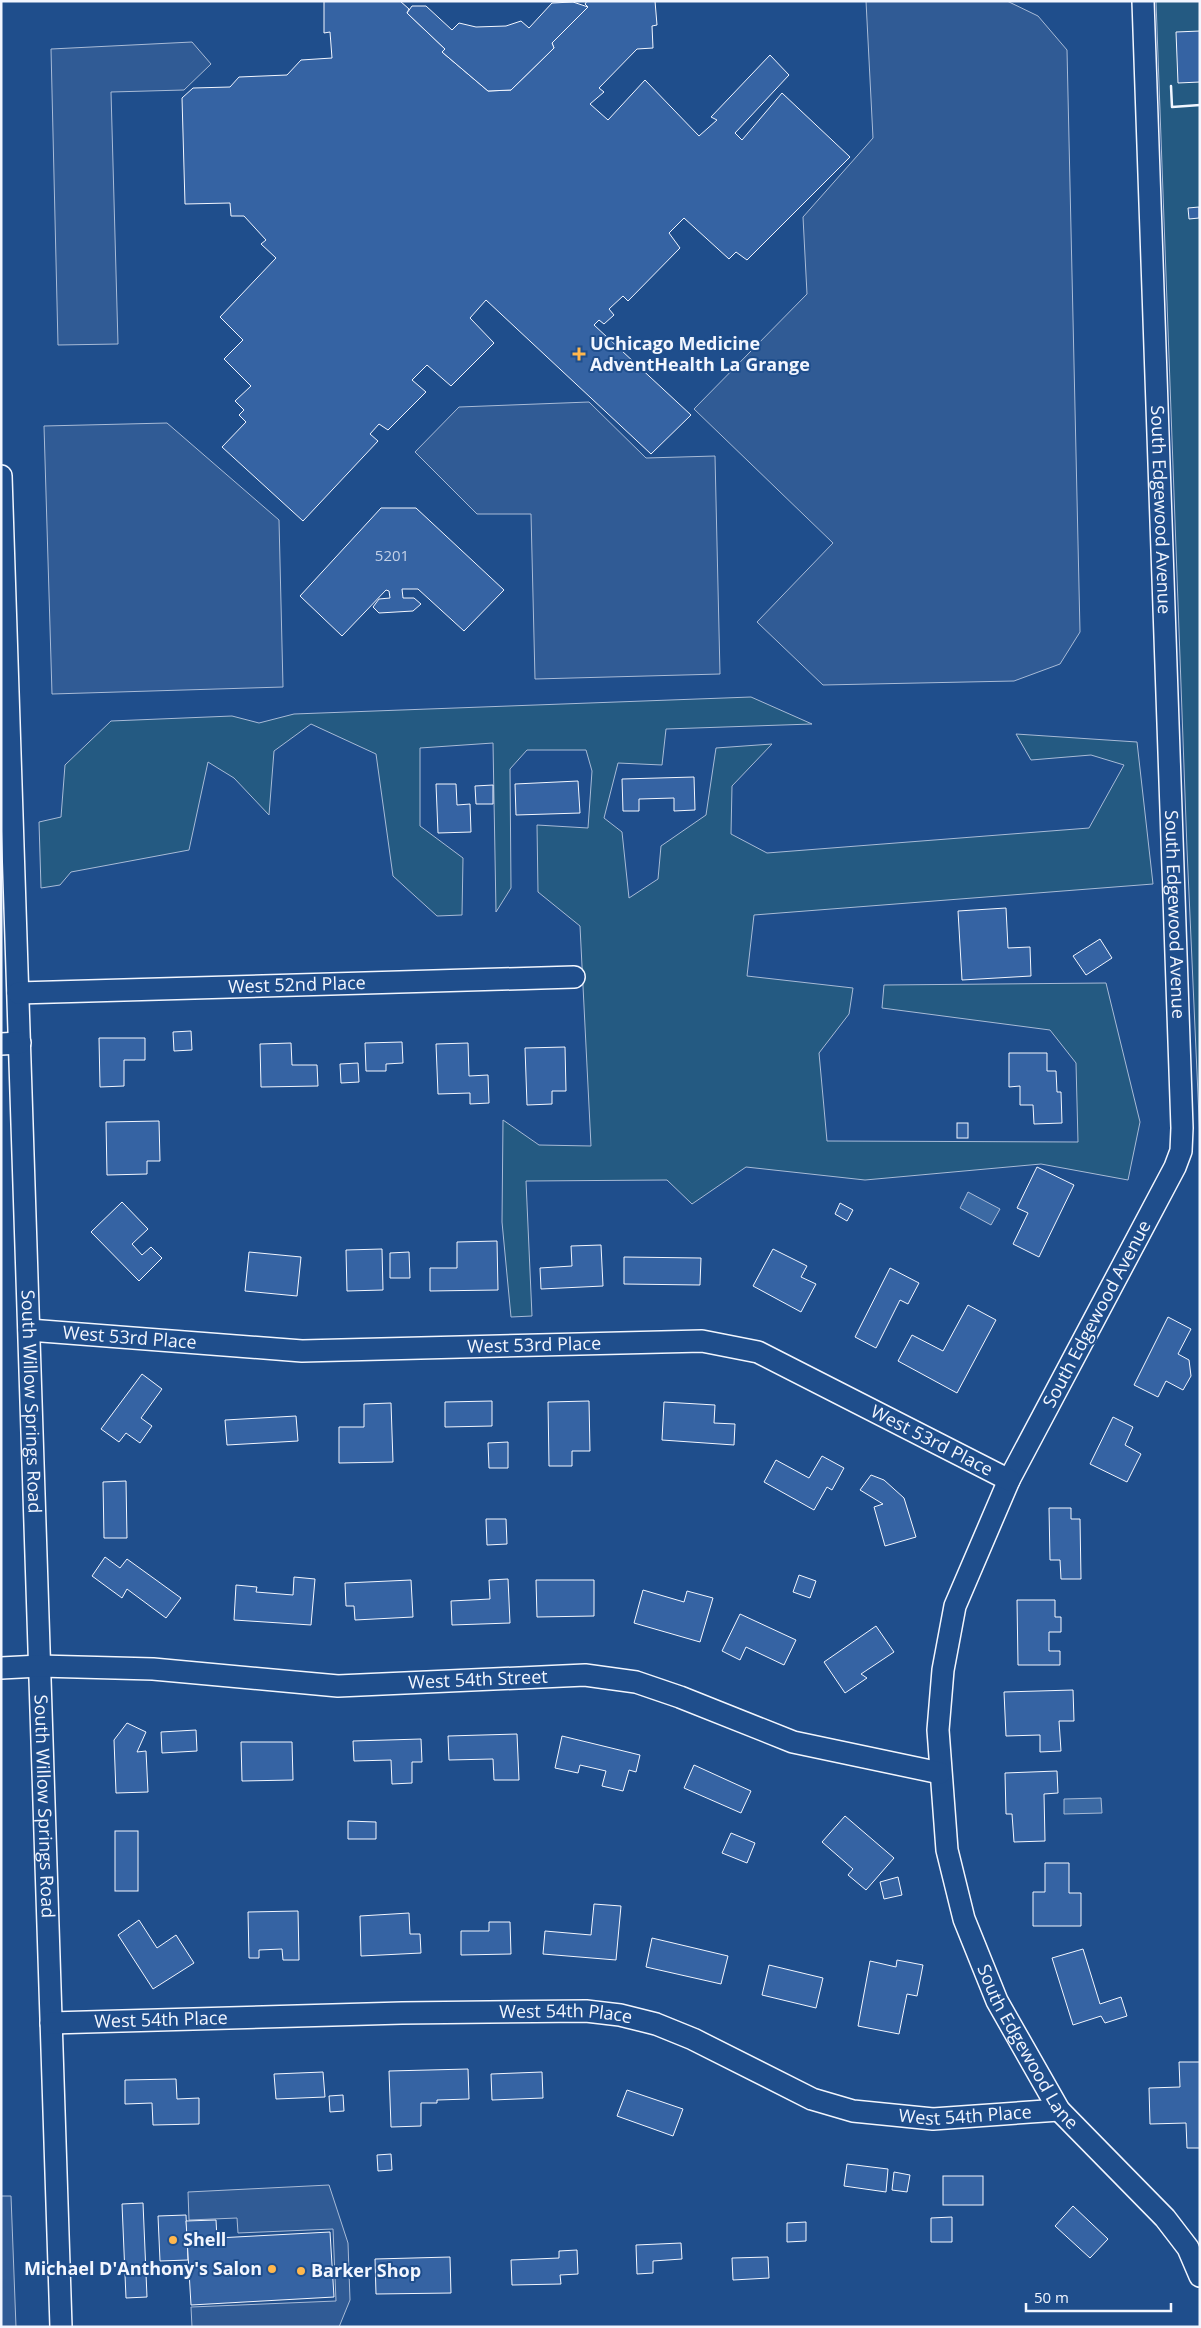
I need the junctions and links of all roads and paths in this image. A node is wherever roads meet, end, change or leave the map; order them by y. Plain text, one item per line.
1 (1143, 1) edge
2 (1, 476) edge
3 (574, 976) dead end
4 (18, 993) junction
5 (10, 1043) edge
6 (29, 1330) junction
7 (1009, 1480) junction
8 (40, 1666) junction
9 (1, 1668) edge
10 (940, 1773) junction
11 (51, 2023) junction
12 (1059, 2110) junction
13 (1200, 2276) edge
14 (61, 2327) edge

1 - 7 street, South Edgewood Avenue
2 - 4 street, South Willow Springs Road
3 - 4 street, West 52nd Place
4 - 5 street, South Willow Springs Road
5 - 6 street, South Willow Springs Road
6 - 7 street, West 53rd Place
6 - 8 street, South Willow Springs Road
7 - 10 street, South Edgewood Avenue
8 - 9 street, West 54th Street
8 - 10 street, West 54th Street
8 - 11 street, South Willow Springs Road
10 - 12 street, South Edgewood Lane
11 - 12 street, West 54th Place
11 - 14 street, South Willow Springs Road
12 - 13 street, South Edgewood Lane

